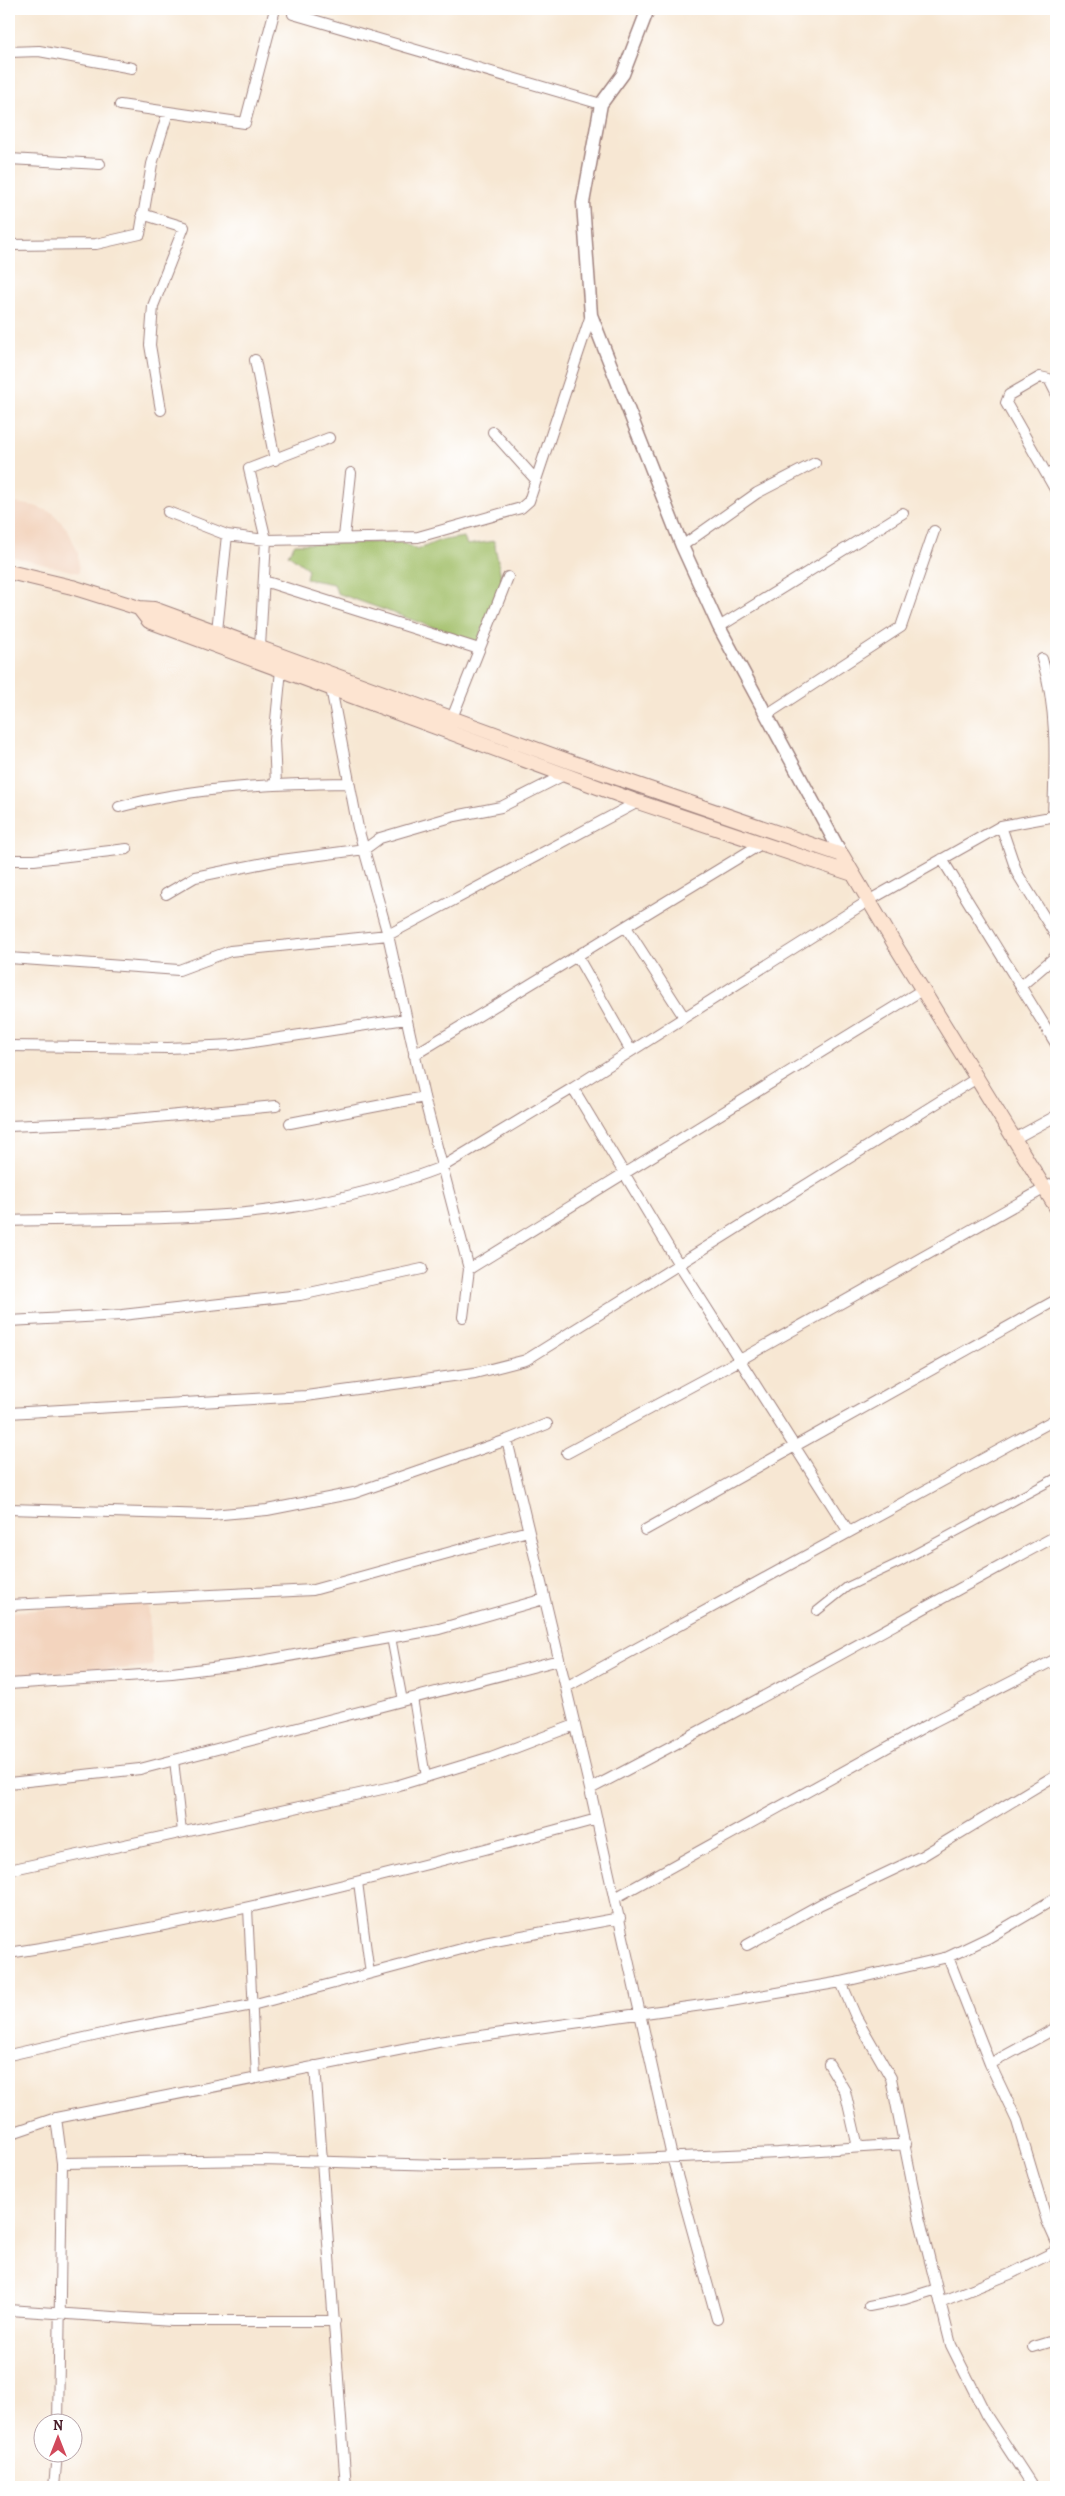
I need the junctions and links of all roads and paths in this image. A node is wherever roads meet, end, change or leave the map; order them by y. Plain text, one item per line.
1 (275, 9) edge
2 (646, 9) edge
3 (293, 14) dead end
4 (9, 52) edge
5 (132, 68) dead end
6 (602, 104) junction
7 (120, 105) dead end
8 (168, 112) junction
9 (9, 159) edge
10 (100, 164) dead end
11 (142, 214) junction
12 (9, 245) edge
13 (591, 315) junction
14 (256, 360) dead end
15 (1056, 392) edge
16 (161, 410) dead end
17 (493, 432) dead end
18 (329, 438) dead end
19 (275, 460) junction
20 (815, 463) dead end
21 (351, 473) dead end
22 (536, 480) junction
23 (1056, 491) edge
24 (168, 512) dead end
25 (903, 513) dead end
26 (934, 531) dead end
27 (227, 535) junction
28 (344, 537) junction
29 (266, 540) junction
30 (682, 546) junction
31 (9, 572) edge
32 (508, 577) dead end
33 (264, 581) junction
34 (139, 608) junction
35 (719, 627) junction
36 (216, 631) junction
37 (260, 647) junction
38 (479, 649) junction
39 (1042, 659) dead end
40 (281, 670) junction
41 (331, 688) junction
42 (766, 715) junction
43 (452, 718) junction
44 (1056, 740) edge
45 (564, 775) junction
46 (348, 783) junction
47 (276, 784) junction
48 (638, 802) junction
49 (119, 807) dead end
50 (1055, 816) edge
51 (1001, 826) junction
52 (761, 844) junction
53 (127, 849) dead end
54 (366, 849) junction
55 (842, 855) junction
56 (9, 860) edge
57 (942, 860) junction
58 (853, 874) junction
59 (166, 894) dead end
60 (868, 901) junction
61 (626, 927) junction
62 (388, 936) junction
63 (1056, 936) edge
64 (577, 956) junction
65 (1056, 956) edge
66 (9, 958) edge
67 (1021, 986) junction
68 (922, 990) junction
69 (684, 1017) junction
70 (406, 1019) junction
71 (1056, 1044) edge
72 (9, 1046) edge
73 (631, 1051) junction
74 (414, 1055) junction
75 (977, 1078) junction
76 (573, 1088) junction
77 (424, 1097) junction
78 (276, 1106) dead end
79 (1056, 1116) edge
80 (290, 1123) dead end
81 (9, 1126) edge
82 (1014, 1138) junction
83 (442, 1167) junction
84 (625, 1172) junction
85 (1051, 1186) edge
86 (1056, 1207) edge
87 (9, 1221) edge
88 (678, 1263) junction
89 (422, 1269) dead end
90 (469, 1269) junction
91 (1056, 1300) edge
92 (463, 1317) dead end
93 (9, 1321) edge
94 (740, 1360) junction
95 (9, 1413) edge
96 (1056, 1419) edge
97 (547, 1424) dead end
98 (507, 1440) junction
99 (794, 1445) junction
100 (567, 1453) dead end
101 (1056, 1478) edge
102 (9, 1509) edge
103 (645, 1530) dead end
104 (528, 1531) junction
105 (849, 1532) junction
106 (1056, 1536) edge
107 (544, 1599) junction
108 (9, 1605) edge
109 (817, 1610) dead end
110 (391, 1637) junction
111 (1056, 1659) edge
112 (559, 1660) junction
113 (9, 1684) edge
114 (566, 1687) junction
115 (408, 1699) junction
116 (574, 1725) junction
117 (174, 1760) junction
118 (1056, 1775) edge
119 (426, 1777) junction
120 (9, 1783) edge
121 (590, 1789) junction
122 (597, 1819) junction
123 (182, 1832) junction
124 (9, 1870) edge
125 (358, 1882) junction
126 (615, 1898) junction
127 (1056, 1898) edge
128 (248, 1908) junction
129 (620, 1918) junction
130 (747, 1945) dead end
131 (9, 1953) edge
132 (948, 1957) junction
133 (370, 1974) junction
134 (841, 1982) junction
135 (252, 2005) junction
136 (641, 2013) junction
137 (1056, 2028) edge
138 (9, 2055) edge
139 (829, 2064) dead end
140 (990, 2064) junction
141 (315, 2066) junction
142 (256, 2077) junction
143 (56, 2118) junction
144 (9, 2134) edge
145 (906, 2144) junction
146 (858, 2147) junction
147 (672, 2157) junction
148 (323, 2162) junction
149 (62, 2163) junction
150 (1056, 2241) edge
151 (1056, 2251) edge
152 (937, 2289) junction
153 (940, 2302) junction
154 (870, 2306) dead end
155 (9, 2310) edge
156 (60, 2315) junction
157 (717, 2319) dead end
158 (335, 2321) junction
159 (1056, 2340) edge
160 (1033, 2347) dead end
161 (58, 2414) edge
162 (56, 2464) edge
163 (54, 2487) edge
164 (346, 2487) edge
165 (1033, 2487) edge

1 - 8 street
2 - 6 street
3 - 6 street
4 - 5 street
6 - 13 street
7 - 8 street
8 - 11 street
9 - 10 street
11 - 12 street
11 - 16 street
13 - 22 street
13 - 30 street
14 - 19 street
15 - 23 street
17 - 22 street
18 - 19 street
19 - 29 street
20 - 30 street
21 - 28 street
22 - 28 street
24 - 27 street
25 - 35 street
26 - 42 street
27 - 29 street
27 - 36 street
28 - 29 street
29 - 33 street
30 - 35 street
31 - 34 main road
32 - 38 street
33 - 37 street
33 - 38 street
34 - 36 main road
34 - 40 main road
35 - 42 street
36 - 37 main road
37 - 43 main road
38 - 43 street
39 - 44 street
40 - 41 main road
40 - 47 street
41 - 45 main road
41 - 46 street
42 - 55 street
43 - 55 main road
44 - 50 street
45 - 48 main road
45 - 54 street
46 - 47 street
46 - 54 street
47 - 49 street
48 - 52 main road
48 - 62 street
50 - 51 street
51 - 57 street
51 - 63 street
52 - 58 main road
52 - 61 street
53 - 56 street
54 - 59 street
54 - 62 street
55 - 58 main road
57 - 60 street
57 - 67 street
58 - 60 main road
60 - 68 main road
60 - 69 street
61 - 64 street
61 - 69 street
62 - 66 street
62 - 70 street
64 - 73 street
64 - 74 street
65 - 67 street
67 - 71 street
68 - 75 main road
68 - 84 street
69 - 73 street
70 - 72 street
70 - 74 street
73 - 76 street
74 - 77 street
75 - 82 main road
75 - 88 street
76 - 83 street
76 - 84 street
77 - 80 street
77 - 83 street
78 - 81 street
79 - 82 street
82 - 85 main road
83 - 87 street
83 - 90 street
84 - 88 street
84 - 90 street
85 - 86 main road
85 - 94 street
88 - 94 street
88 - 95 street
89 - 93 street
90 - 92 street
91 - 99 street
94 - 99 street
94 - 100 street
96 - 105 street
97 - 98 street
98 - 102 street
98 - 104 street
99 - 103 street
99 - 105 street
101 - 109 street
104 - 107 street
104 - 108 street
105 - 114 street
106 - 121 street
107 - 110 street
107 - 112 street
110 - 113 street
110 - 115 street
111 - 126 street
112 - 114 street
112 - 115 street
114 - 116 street
115 - 117 street
115 - 119 street
116 - 119 street
116 - 121 street
117 - 120 street
117 - 123 street
118 - 130 street
119 - 123 street
121 - 122 street
122 - 125 street
122 - 126 street
123 - 124 street
125 - 128 street
125 - 133 street
126 - 129 street
127 - 132 street
128 - 131 street
128 - 135 street
129 - 133 street
129 - 136 street
132 - 134 street
132 - 140 street
133 - 135 street
134 - 136 street
134 - 145 street
135 - 138 street
135 - 142 street
136 - 141 street
136 - 147 street
137 - 140 street
139 - 146 street
140 - 150 street
141 - 142 street
141 - 148 street
142 - 143 street
143 - 144 street
143 - 149 street
145 - 146 street
145 - 152 street
146 - 147 street
147 - 148 street
147 - 157 street
148 - 149 street
148 - 158 street
149 - 156 street
151 - 153 street
152 - 153 street
152 - 154 street
153 - 165 street
155 - 156 street
156 - 158 street
156 - 161 street
158 - 164 street
159 - 160 street
162 - 163 street

